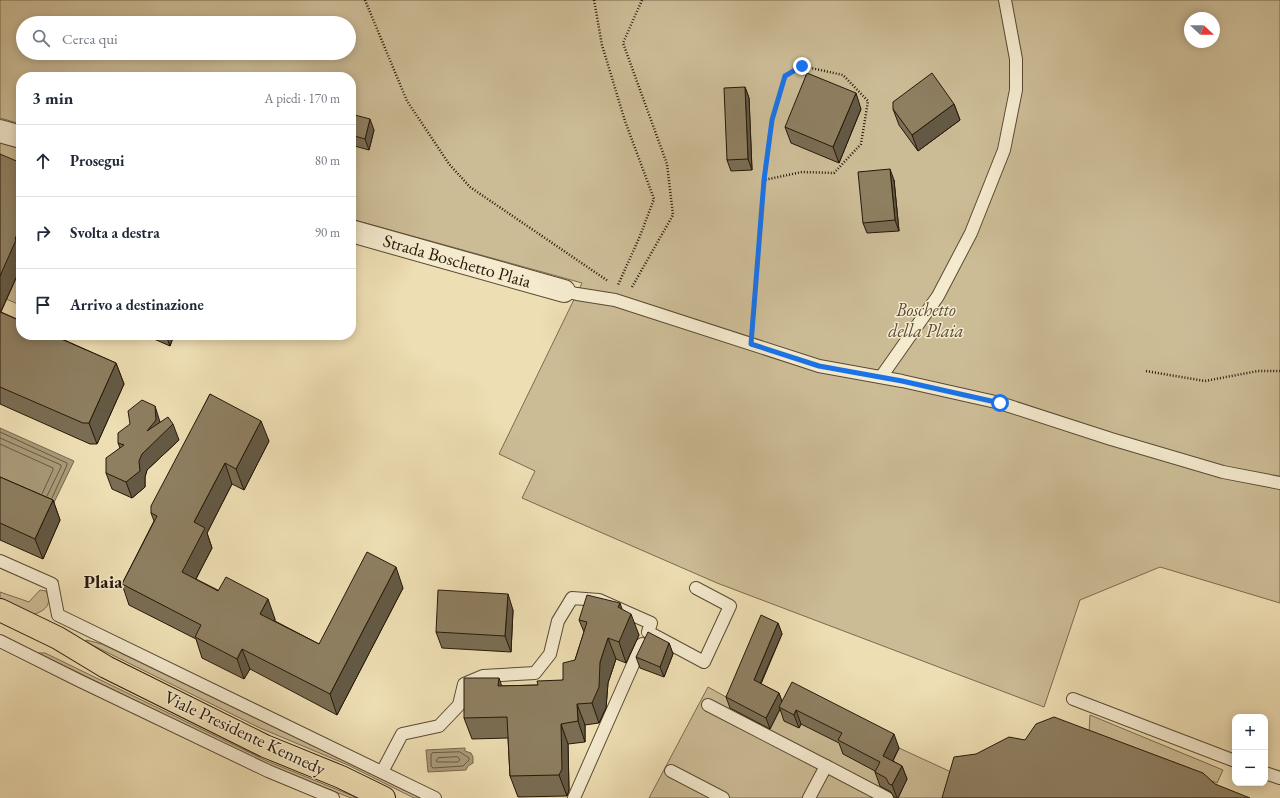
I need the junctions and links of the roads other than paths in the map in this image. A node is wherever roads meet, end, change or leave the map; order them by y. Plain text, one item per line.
1 (1005, 0) edge
2 (0, 132) edge
3 (16, 136) edge
4 (356, 232) edge
5 (564, 291) joint
6 (881, 377) junction
7 (1280, 483) edge
8 (0, 561) edge
9 (696, 588) dead end
10 (0, 610) edge
11 (58, 615) junction
12 (0, 624) edge
13 (648, 632) junction
14 (58, 638) junction
15 (0, 641) edge
16 (106, 667) junction
17 (1073, 699) dead end
18 (708, 704) dead end
19 (1232, 760) edge
20 (826, 766) junction
21 (671, 771) dead end
22 (382, 772) junction
23 (1268, 774) edge
24 (1280, 778) edge
25 (333, 798) edge
26 (384, 798) edge
27 (435, 798) edge
28 (574, 798) edge
29 (723, 798) edge
30 (809, 798) edge
31 (887, 798) edge

1 - 6 lane
2 - 3 street
4 - 5 street, Strada Boschetto Plaia
5 - 6 lane
6 - 7 lane
8 - 11 lane
9 - 13 lane
10 - 14 main road
11 - 14 lane
11 - 22 lane
12 - 16 main road
13 - 22 lane
13 - 28 lane
14 - 16 main road
15 - 25 lane
16 - 26 main road, Viale Presidente Kennedy
17 - 19 lane
18 - 20 lane
20 - 30 lane
20 - 31 lane
21 - 29 lane
22 - 27 lane
23 - 24 lane

